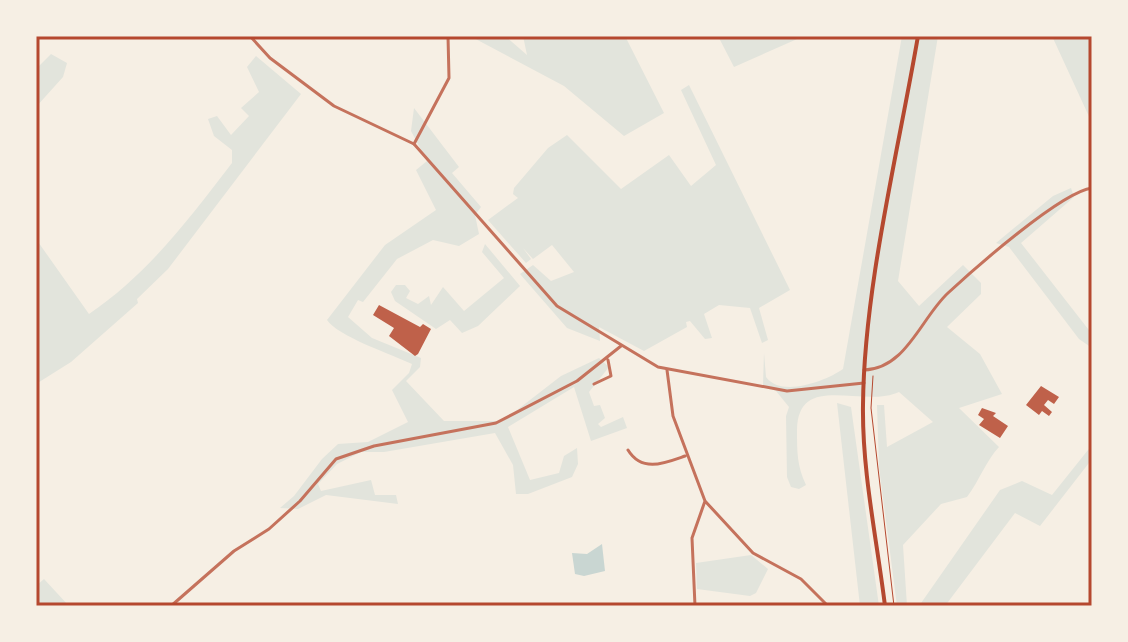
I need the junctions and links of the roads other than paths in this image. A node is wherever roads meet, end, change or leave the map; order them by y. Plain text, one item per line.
1 (250, 36) edge
2 (448, 36) edge
3 (918, 36) edge
4 (414, 144) junction
5 (1092, 188) edge
6 (621, 346) junction
7 (608, 360) junction
8 (667, 370) junction
9 (864, 370) junction
10 (864, 383) junction
11 (594, 384) dead end
12 (628, 450) dead end
13 (686, 455) junction
14 (705, 501) junction
15 (171, 606) edge
16 (695, 606) edge
17 (828, 606) edge
18 (885, 606) edge

1 - 4 street
2 - 4 street
3 - 9 main road
4 - 6 street
5 - 9 street
6 - 7 street
6 - 8 street
7 - 11 street
7 - 15 street
8 - 10 street
8 - 13 street
9 - 10 main road
10 - 18 main road
12 - 13 street
13 - 14 street
14 - 16 street
14 - 17 street

